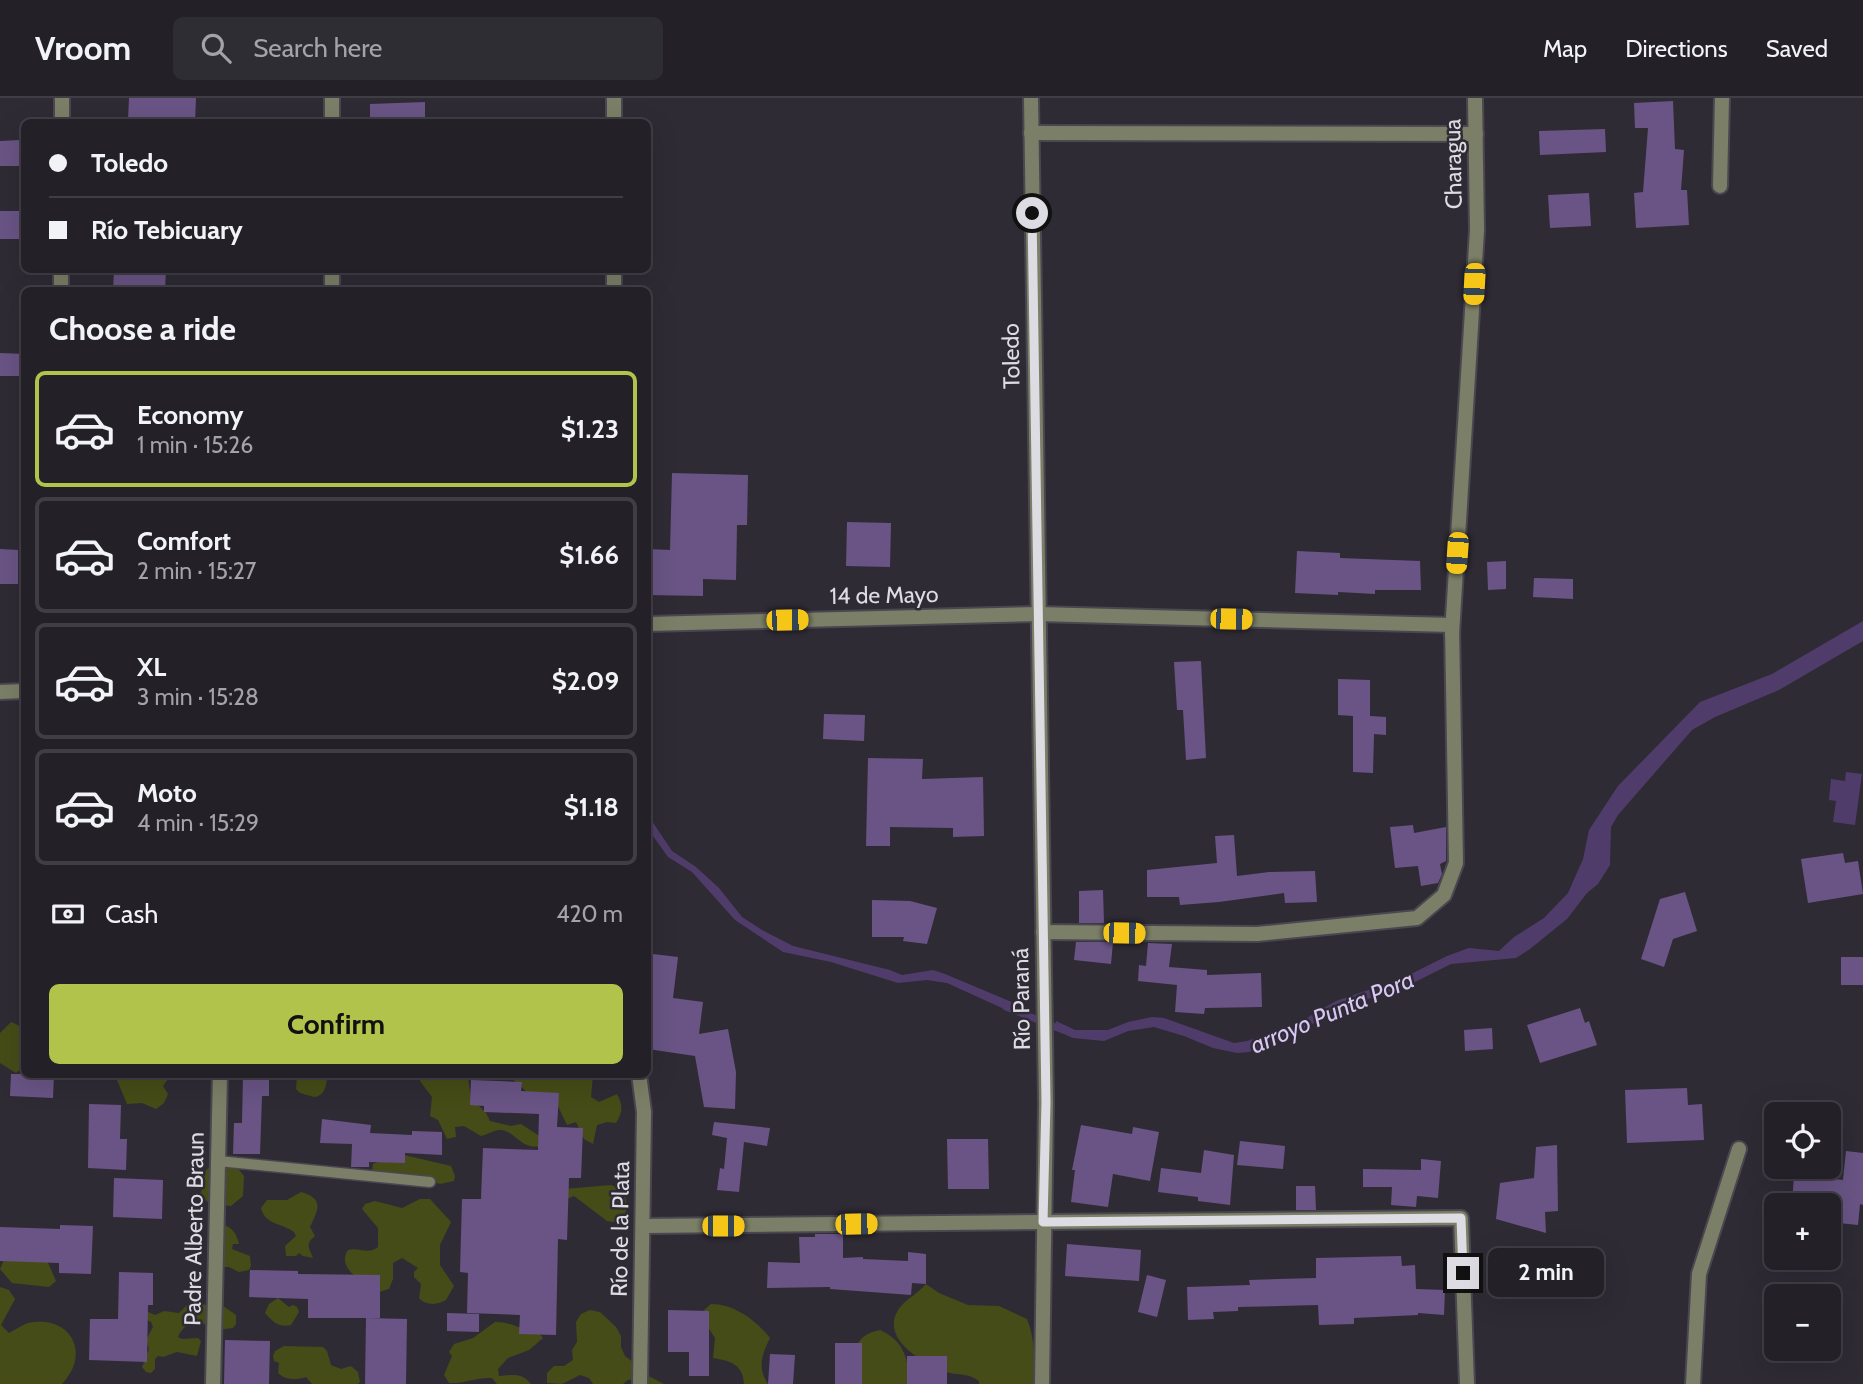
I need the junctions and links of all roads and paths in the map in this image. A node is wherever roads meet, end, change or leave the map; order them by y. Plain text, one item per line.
1 (62, 98) edge
2 (332, 98) edge
3 (614, 98) edge
4 (1031, 98) edge
5 (1475, 98) edge
6 (1722, 98) edge
7 (62, 119) edge
8 (332, 119) edge
9 (614, 119) edge
10 (1031, 133) junction
11 (1476, 134) junction
12 (1720, 186) dead end
13 (1038, 614) junction
14 (651, 624) edge
15 (1452, 634) junction
16 (21, 691) edge
17 (0, 692) edge
18 (1043, 932) junction
19 (220, 1078) edge
20 (640, 1078) edge
21 (1739, 1149) dead end
22 (218, 1161) junction
23 (430, 1182) dead end
24 (1043, 1222) junction
25 (643, 1226) junction
26 (213, 1384) edge
27 (640, 1384) edge
28 (1042, 1384) edge
29 (1466, 1384) edge
30 (1693, 1384) edge

1 - 7 street
2 - 8 street
3 - 9 street
4 - 10 street, Toledo
5 - 11 street, Charagua
6 - 12 street
10 - 11 street
10 - 13 street, Toledo
11 - 15 street, Charagua
13 - 14 street, 14 de Mayo
13 - 15 street, 14 de Mayo
13 - 18 street, Río Paraná
15 - 18 street, Charagua
16 - 17 street
18 - 24 street, Río Paraná
19 - 22 street, Padre Alberto Braun
20 - 25 street, Río de la Plata
21 - 30 street
22 - 23 lane
22 - 26 street, Padre Alberto Braun
24 - 25 street
24 - 28 street, Río Paraná
24 - 29 street
25 - 27 street, Río de la Plata

